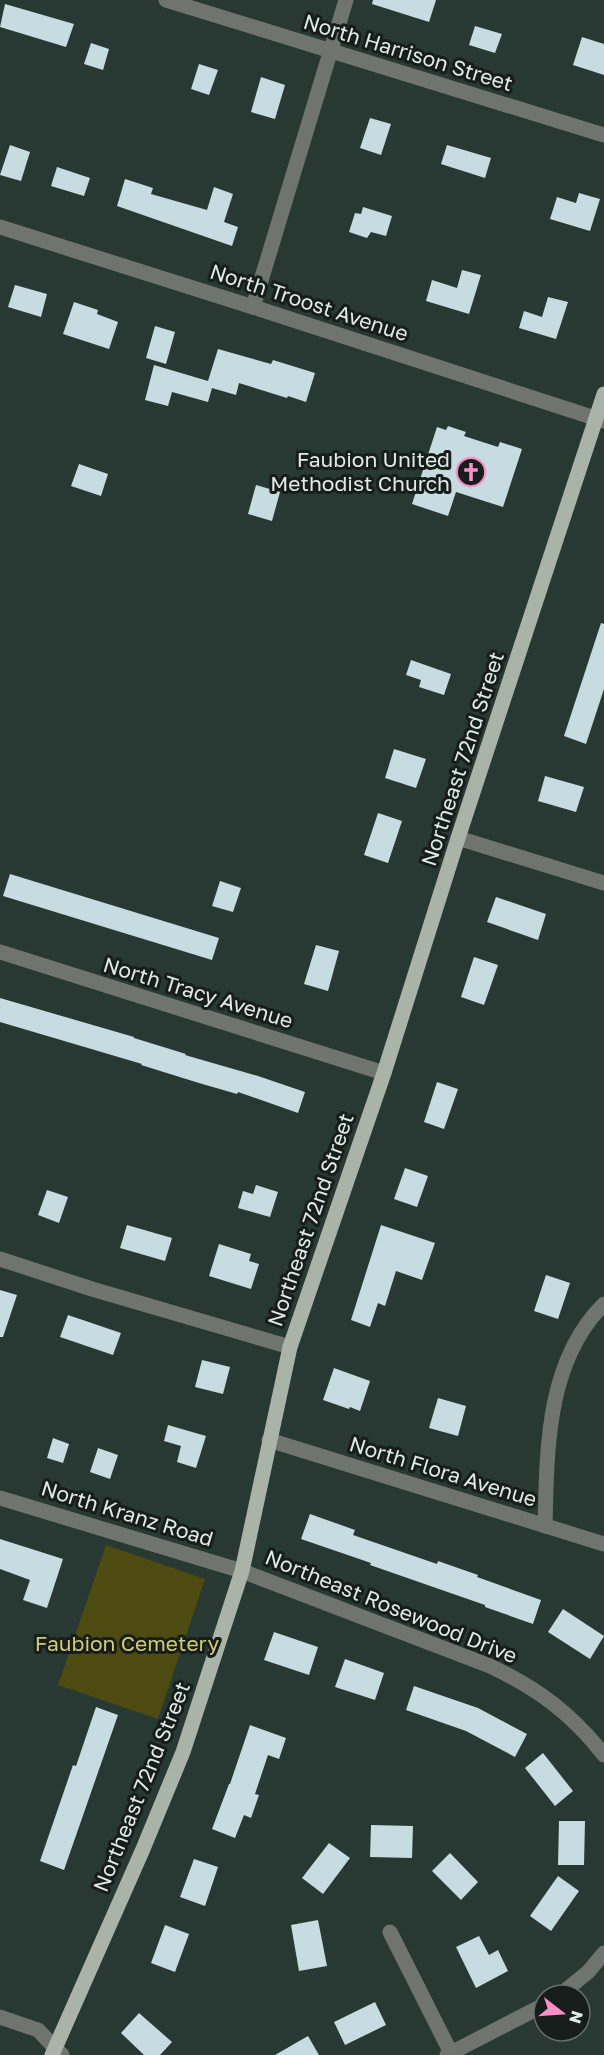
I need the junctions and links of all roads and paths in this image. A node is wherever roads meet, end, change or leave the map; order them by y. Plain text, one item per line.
1 (166, 0) edge
2 (346, 0) edge
3 (330, 52) junction
4 (604, 135) edge
5 (0, 227) edge
6 (253, 307) junction
7 (604, 394) edge
8 (600, 419) edge
9 (458, 838) junction
10 (604, 883) edge
11 (0, 952) edge
12 (384, 1073) junction
13 (0, 1259) edge
14 (604, 1304) edge
15 (290, 1347) junction
16 (269, 1440) junction
17 (0, 1498) edge
18 (545, 1526) junction
19 (604, 1544) edge
20 (242, 1571) junction
21 (604, 1755) edge
22 (390, 1932) dead end
23 (604, 1953) edge
24 (575, 1983) edge
25 (532, 2011) edge
26 (0, 2018) edge
27 (57, 2052) edge
28 (449, 2054) edge

1 - 3 street, North Harrison Street
2 - 3 street
3 - 4 street, North Harrison Street
3 - 6 street
5 - 6 street, North Troost Avenue
6 - 8 street, North Troost Avenue
7 - 8 main road, Northeast 72nd Street
8 - 9 main road, Northeast 72nd Street
9 - 10 street
9 - 12 main road, Northeast 72nd Street
11 - 12 street, North Tracy Avenue
12 - 15 main road, Northeast 72nd Street
13 - 15 street
14 - 18 street
15 - 16 main road, Northeast 72nd Street
16 - 18 street, North Flora Avenue
16 - 20 main road, Northeast 72nd Street
17 - 20 street, North Kranz Road
18 - 19 street, North Flora Avenue
20 - 21 street, Northeast Rosewood Drive
20 - 27 main road, Northeast 72nd Street
22 - 28 street
23 - 24 street
25 - 28 street
26 - 27 street

